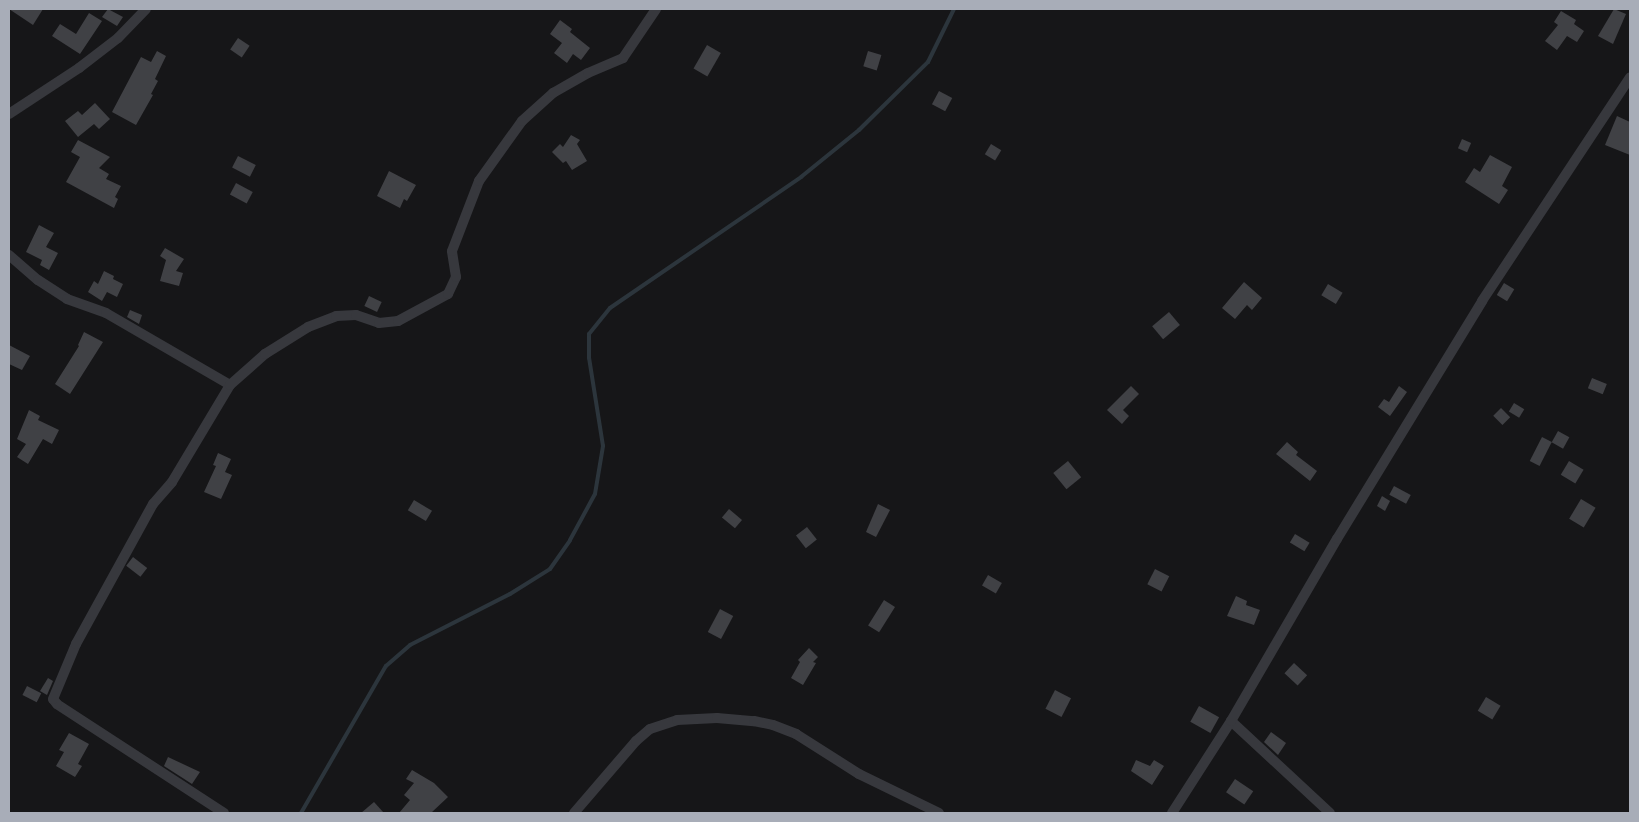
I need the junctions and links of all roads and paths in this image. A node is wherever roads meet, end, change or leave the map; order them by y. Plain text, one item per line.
1 (146, 9) edge
2 (656, 9) edge
3 (1630, 77) edge
4 (9, 114) edge
5 (9, 255) edge
6 (230, 385) junction
7 (1231, 721) junction
8 (224, 813) edge
9 (574, 813) edge
10 (939, 813) edge
11 (1172, 813) edge
12 (1330, 813) edge

1 - 4 street
2 - 6 street
3 - 7 street
5 - 6 street
6 - 8 street
7 - 11 street
7 - 12 street
9 - 10 street

